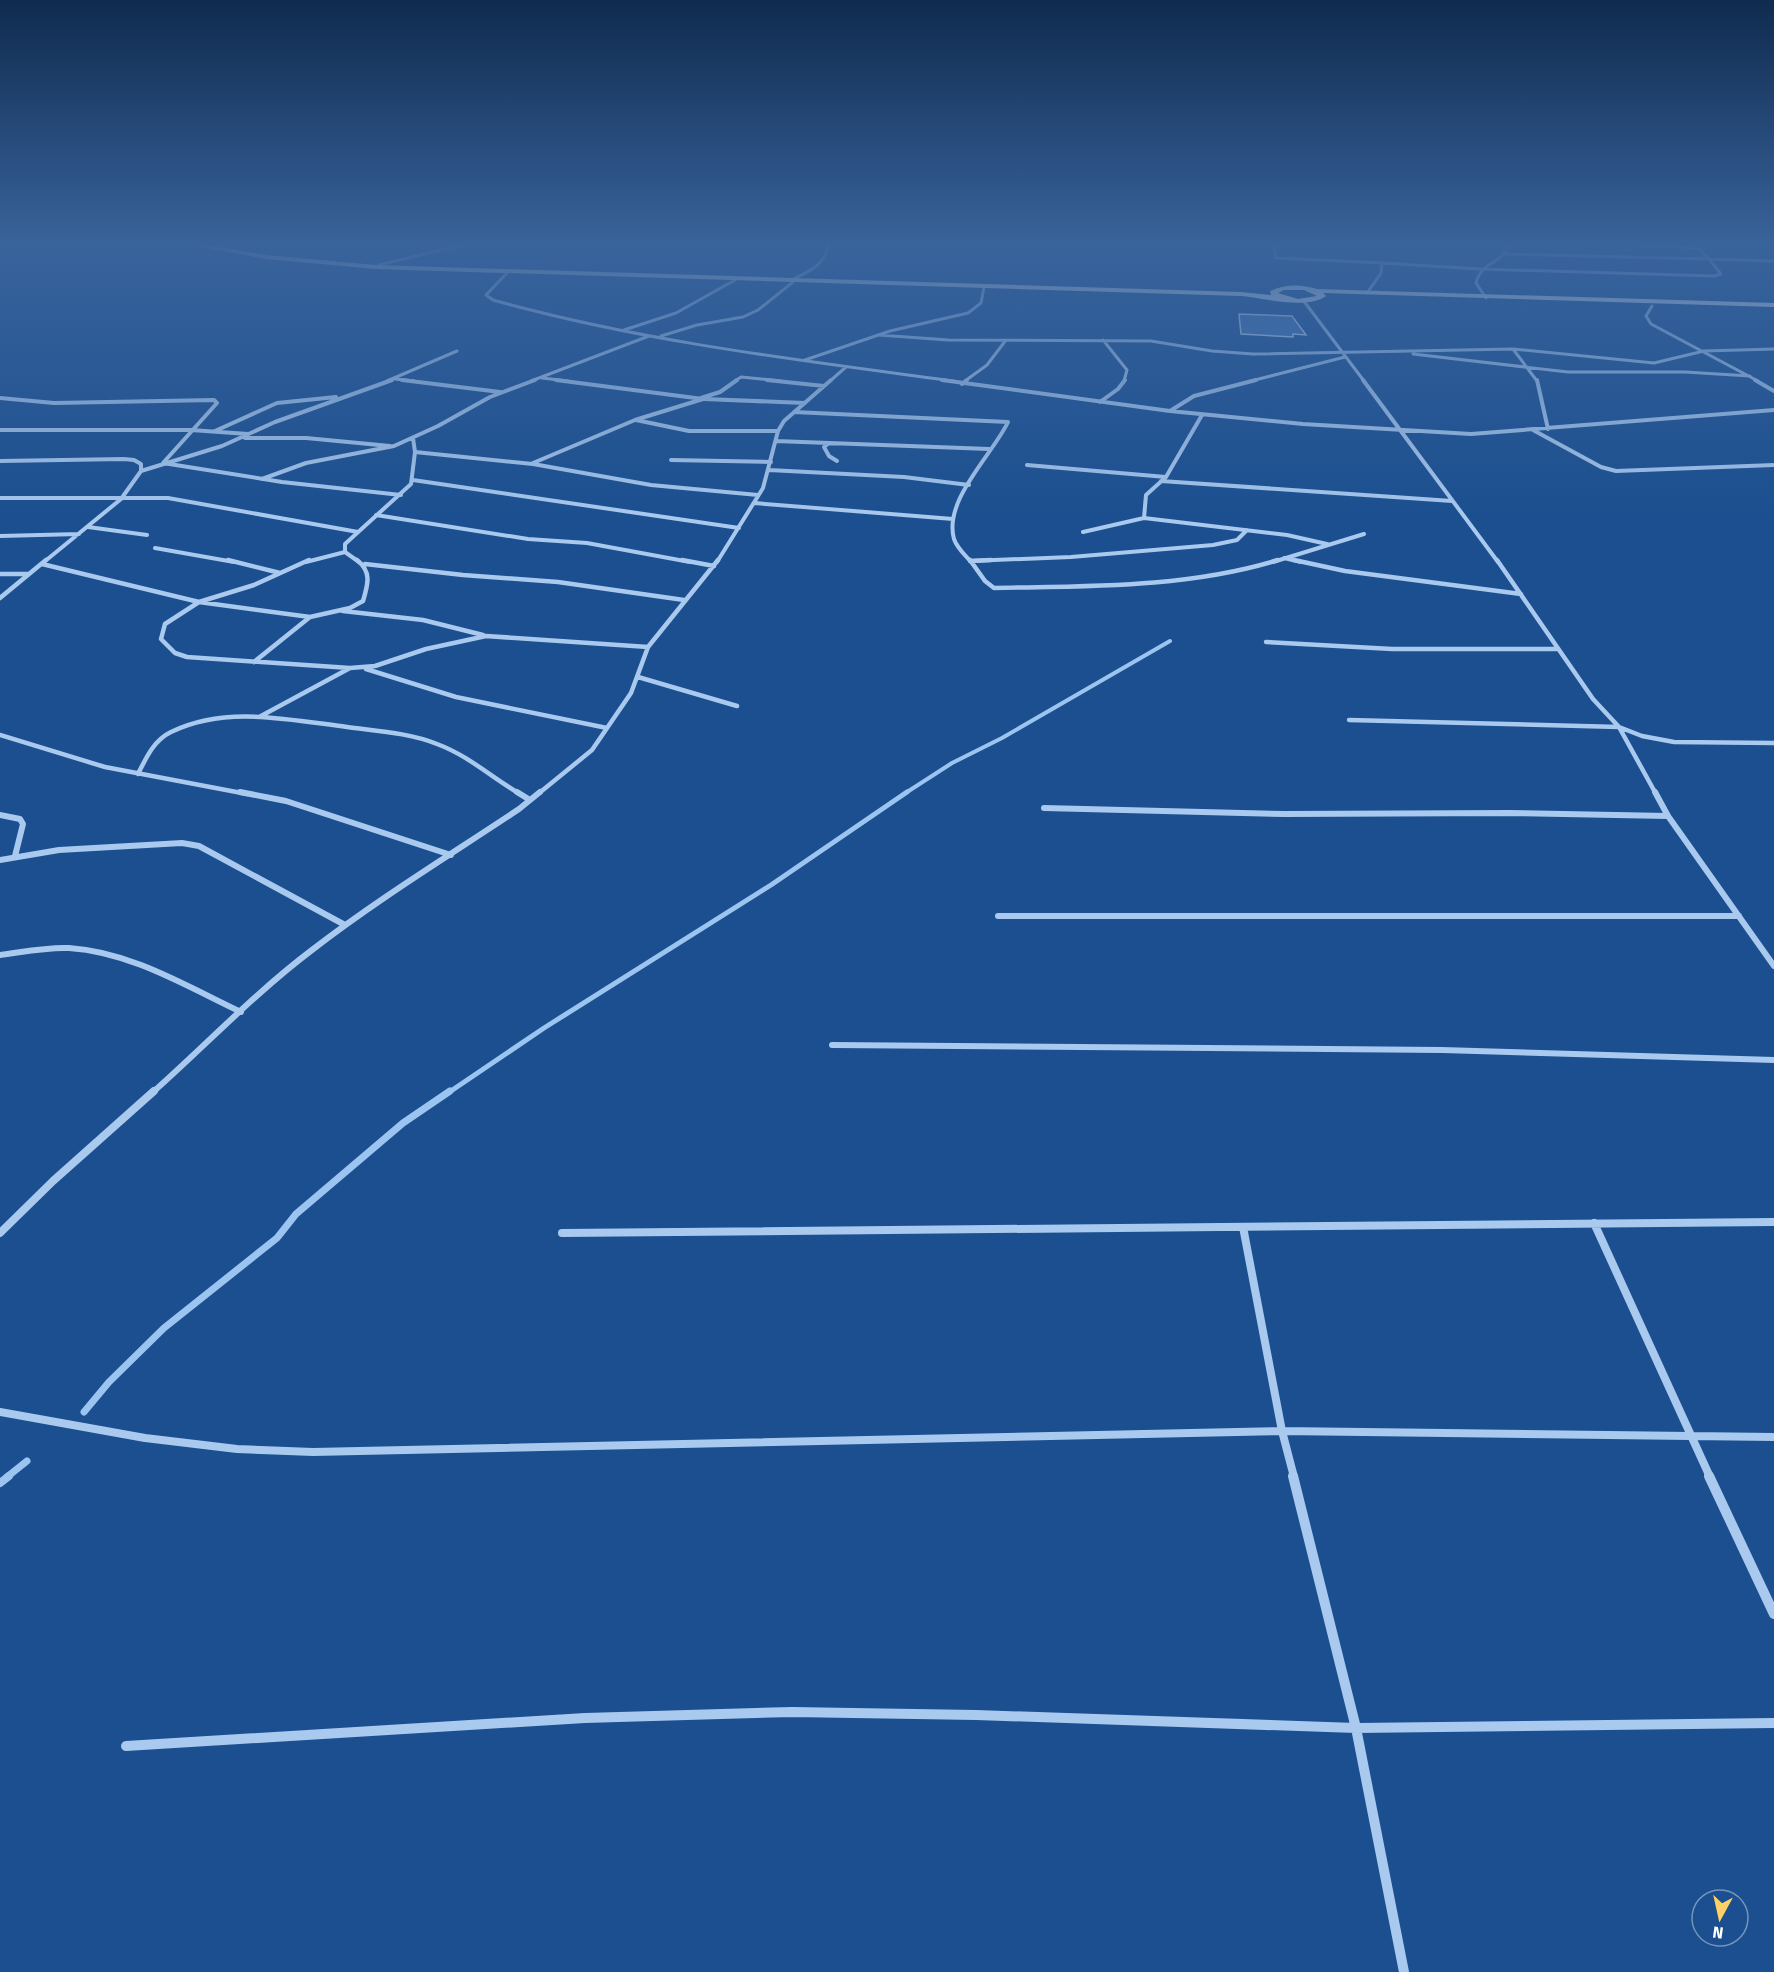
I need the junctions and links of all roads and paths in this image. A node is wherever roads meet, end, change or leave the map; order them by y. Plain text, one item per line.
1 (633, 333) edge
2 (672, 333) edge
3 (887, 333) edge
4 (1329, 333) edge
5 (1668, 333) edge
6 (879, 335) junction
7 (650, 336) junction
8 (658, 337) junction
9 (1006, 340) junction
10 (1104, 340) junction
11 (1513, 349) junction
12 (1774, 349) edge
13 (457, 351) dead end
14 (1705, 351) junction
15 (1393, 352) junction
16 (1345, 355) junction
17 (805, 360) junction
18 (846, 367) junction
19 (1529, 368) junction
20 (1750, 376) junction
21 (541, 378) junction
22 (394, 379) junction
23 (962, 384) junction
24 (1765, 385) junction
25 (1774, 385) edge
26 (824, 386) junction
27 (1774, 391) edge
28 (504, 393) junction
29 (343, 397) junction
30 (0, 398) edge
31 (701, 398) junction
32 (1100, 402) junction
33 (805, 403) junction
34 (794, 411) junction
35 (1170, 411) junction
36 (1774, 411) edge
37 (1202, 415) junction
38 (635, 420) junction
39 (1548, 429) junction
40 (0, 430) edge
41 (191, 430) junction
42 (1532, 430) junction
43 (778, 431) junction
44 (1401, 431) junction
45 (213, 432) junction
46 (249, 434) junction
47 (241, 438) junction
48 (413, 438) junction
49 (776, 441) junction
50 (829, 443) junction
51 (394, 446) junction
52 (989, 449) junction
53 (415, 452) junction
54 (671, 460) dead end
55 (0, 461) edge
56 (837, 461) dead end
57 (771, 462) junction
58 (163, 463) junction
59 (533, 464) junction
60 (1027, 465) dead end
61 (1774, 465) edge
62 (769, 470) junction
63 (141, 471) junction
64 (1166, 477) junction
65 (259, 480) junction
66 (413, 480) junction
67 (1161, 481) junction
68 (969, 485) junction
69 (401, 495) junction
70 (758, 495) junction
71 (0, 498) edge
72 (121, 499) junction
73 (1452, 501) junction
74 (754, 503) junction
75 (376, 515) junction
76 (1144, 518) junction
77 (953, 519) junction
78 (88, 527) junction
79 (739, 528) junction
80 (1247, 530) junction
81 (358, 532) junction
82 (1083, 532) dead end
83 (80, 534) junction
84 (1364, 534) dead end
85 (147, 535) dead end
86 (0, 536) edge
87 (1328, 544) junction
88 (155, 548) dead end
89 (345, 552) junction
90 (1284, 558) junction
91 (970, 561) junction
92 (42, 564) junction
93 (365, 564) junction
94 (714, 566) junction
95 (280, 573) junction
96 (0, 574) edge
97 (30, 574) junction
98 (1521, 594) junction
99 (0, 598) edge
100 (684, 600) junction
101 (199, 602) junction
102 (337, 611) junction
103 (310, 617) junction
104 (486, 636) junction
105 (1266, 642) dead end
106 (648, 647) junction
107 (1558, 649) junction
108 (254, 663) junction
109 (350, 668) junction
110 (363, 668) junction
111 (638, 677) junction
112 (737, 706) dead end
113 (261, 716) junction
114 (1349, 720) dead end
115 (1619, 727) junction
116 (607, 728) junction
117 (0, 735) edge
118 (1774, 743) edge
119 (138, 774) junction
120 (530, 800) junction
121 (1044, 808) dead end
122 (0, 814) edge
123 (1668, 816) junction
124 (451, 855) junction
125 (15, 856) junction
126 (0, 860) edge
127 (998, 916) dead end
128 (1739, 916) junction
129 (345, 925) junction
130 (0, 955) edge
131 (1774, 966) edge
132 (241, 1012) junction
133 (832, 1046) dead end
134 (1774, 1060) edge
135 (1774, 1222) edge
136 (1594, 1224) junction
137 (1243, 1227) junction
138 (0, 1233) edge
139 (562, 1233) dead end
140 (0, 1412) edge
141 (1282, 1431) junction
142 (1690, 1436) junction
143 (1774, 1437) edge
144 (1774, 1614) edge
145 (1774, 1723) edge
146 (1356, 1728) junction
147 (126, 1746) dead end
148 (1404, 1972) edge

1 - 7 street
2 - 8 street
3 - 6 street
4 - 16 street
5 - 14 street
6 - 9 street
6 - 17 street
7 - 8 street
7 - 21 street
8 - 17 street
9 - 10 street
9 - 23 street
10 - 16 street
10 - 32 street
11 - 14 street
11 - 15 street
11 - 19 street
12 - 14 street
13 - 22 street
14 - 20 street
15 - 16 street
15 - 19 street
16 - 35 street
16 - 44 street
17 - 18 street
18 - 23 street
18 - 26 street
19 - 20 street
19 - 39 street
20 - 24 street
21 - 28 street
21 - 31 street
22 - 28 street
22 - 29 street
23 - 32 street
24 - 25 street
24 - 27 street
26 - 31 street
26 - 33 street
28 - 48 street
29 - 45 street
29 - 46 street
30 - 41 street
31 - 33 street
31 - 38 street
32 - 35 street
33 - 34 street
34 - 43 street
34 - 52 street
35 - 37 street
36 - 39 street
37 - 44 street
37 - 64 street
38 - 43 street
38 - 59 street
39 - 42 street
40 - 41 street
41 - 45 street
41 - 58 street
42 - 44 street
42 - 61 street
43 - 49 street
44 - 73 street
45 - 46 street
46 - 47 street
47 - 51 street
47 - 58 street
48 - 51 street
48 - 53 street
49 - 50 street
49 - 57 street
50 - 52 street
50 - 56 street
51 - 65 street
52 - 68 street
53 - 59 street
53 - 66 street
54 - 57 street
55 - 63 street
57 - 62 street
58 - 63 street
58 - 65 street
59 - 70 street
60 - 64 street
62 - 68 street
62 - 70 street
63 - 72 street
64 - 67 street
65 - 69 street
66 - 69 street
66 - 79 street
67 - 73 street
67 - 76 street
68 - 77 street
69 - 75 street
70 - 74 street
71 - 72 street
72 - 78 street
72 - 81 street
73 - 98 street
74 - 77 street
74 - 79 street
75 - 81 street
75 - 94 street
76 - 80 street
76 - 82 street
77 - 91 street
78 - 83 street
78 - 85 street
79 - 94 street
80 - 87 street
80 - 91 street
81 - 89 street
83 - 86 street
83 - 92 street
84 - 87 street
87 - 90 street
88 - 95 street
89 - 93 street
89 - 95 street
90 - 91 street
90 - 98 street
92 - 97 street
92 - 101 street
93 - 100 street
93 - 102 street
94 - 100 street
95 - 101 street
96 - 97 street
97 - 99 street
98 - 107 street
100 - 106 street
101 - 103 street
101 - 108 street
102 - 103 street
102 - 104 street
103 - 108 street
104 - 106 street
104 - 110 street
105 - 107 street
106 - 111 street
107 - 115 street
108 - 109 street
109 - 110 street
109 - 113 street
110 - 116 street
111 - 112 street
111 - 116 street
113 - 119 street
113 - 120 street
114 - 115 street
115 - 118 street
115 - 123 street
116 - 120 street
117 - 119 street
119 - 124 street
120 - 124 street
121 - 123 street
122 - 125 street
123 - 128 street
124 - 129 street
125 - 126 street
125 - 129 street
127 - 128 street
128 - 131 street
129 - 132 street
130 - 132 street
132 - 138 street
133 - 134 street
135 - 136 street
136 - 137 street
136 - 142 street
137 - 139 street
137 - 141 street
140 - 141 street
141 - 142 street
141 - 146 street
142 - 143 street
142 - 144 street
145 - 146 street
146 - 147 street
146 - 148 street

